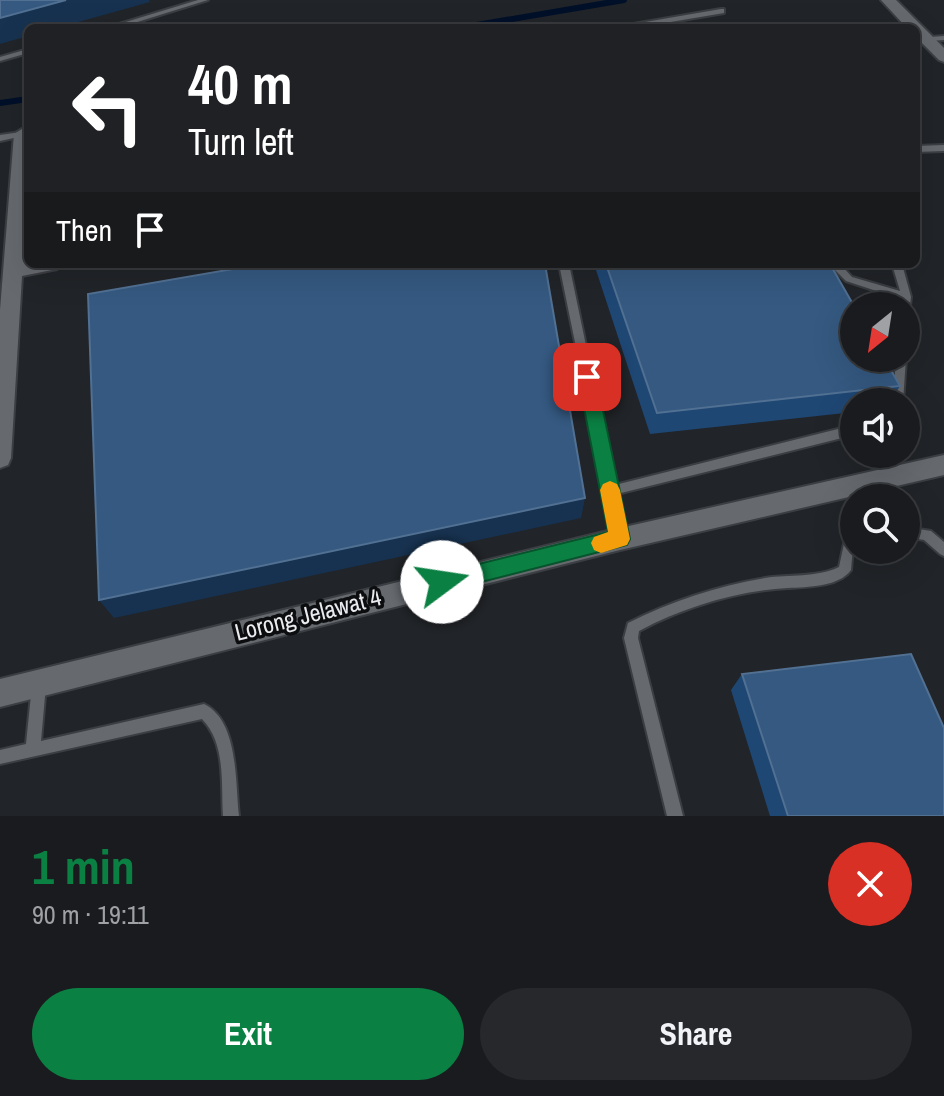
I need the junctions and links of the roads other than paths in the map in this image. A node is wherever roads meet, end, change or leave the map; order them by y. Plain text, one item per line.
1 (205, 0) edge
2 (888, 0) edge
3 (721, 11) dead end
4 (124, 24) edge
5 (645, 24) edge
6 (918, 24) edge
7 (920, 25) edge
8 (937, 39) edge
9 (24, 52) edge
10 (944, 57) edge
11 (0, 59) edge
12 (24, 133) edge
13 (0, 138) edge
14 (24, 141) edge
15 (944, 148) edge
16 (920, 149) edge
17 (9, 262) edge
18 (565, 268) edge
19 (838, 268) edge
20 (898, 268) edge
21 (882, 292) edge
22 (903, 292) edge
23 (1, 430) edge
24 (840, 434) edge
25 (0, 458) edge
26 (944, 465) edge
27 (610, 491) junction
28 (920, 534) edge
29 (620, 539) junction
30 (944, 550) edge
31 (846, 564) edge
32 (39, 685) junction
33 (0, 693) edge
34 (33, 750) junction
35 (0, 757) edge
36 (231, 816) edge
37 (675, 816) edge

1 - 4 lane
2 - 6 street
3 - 5 lane
7 - 8 street
8 - 10 street
9 - 11 lane
12 - 13 lane
14 - 17 street
15 - 16 lane
17 - 23 street
18 - 27 lane
19 - 21 lane
20 - 22 lane
23 - 25 street
24 - 27 lane
26 - 29 street, Lorong Jelawat 4
27 - 29 lane
28 - 30 lane
29 - 32 street, Lorong Jelawat 4
31 - 37 lane
32 - 33 street, Lorong Jelawat 4
32 - 34 lane
34 - 35 lane
34 - 36 lane

